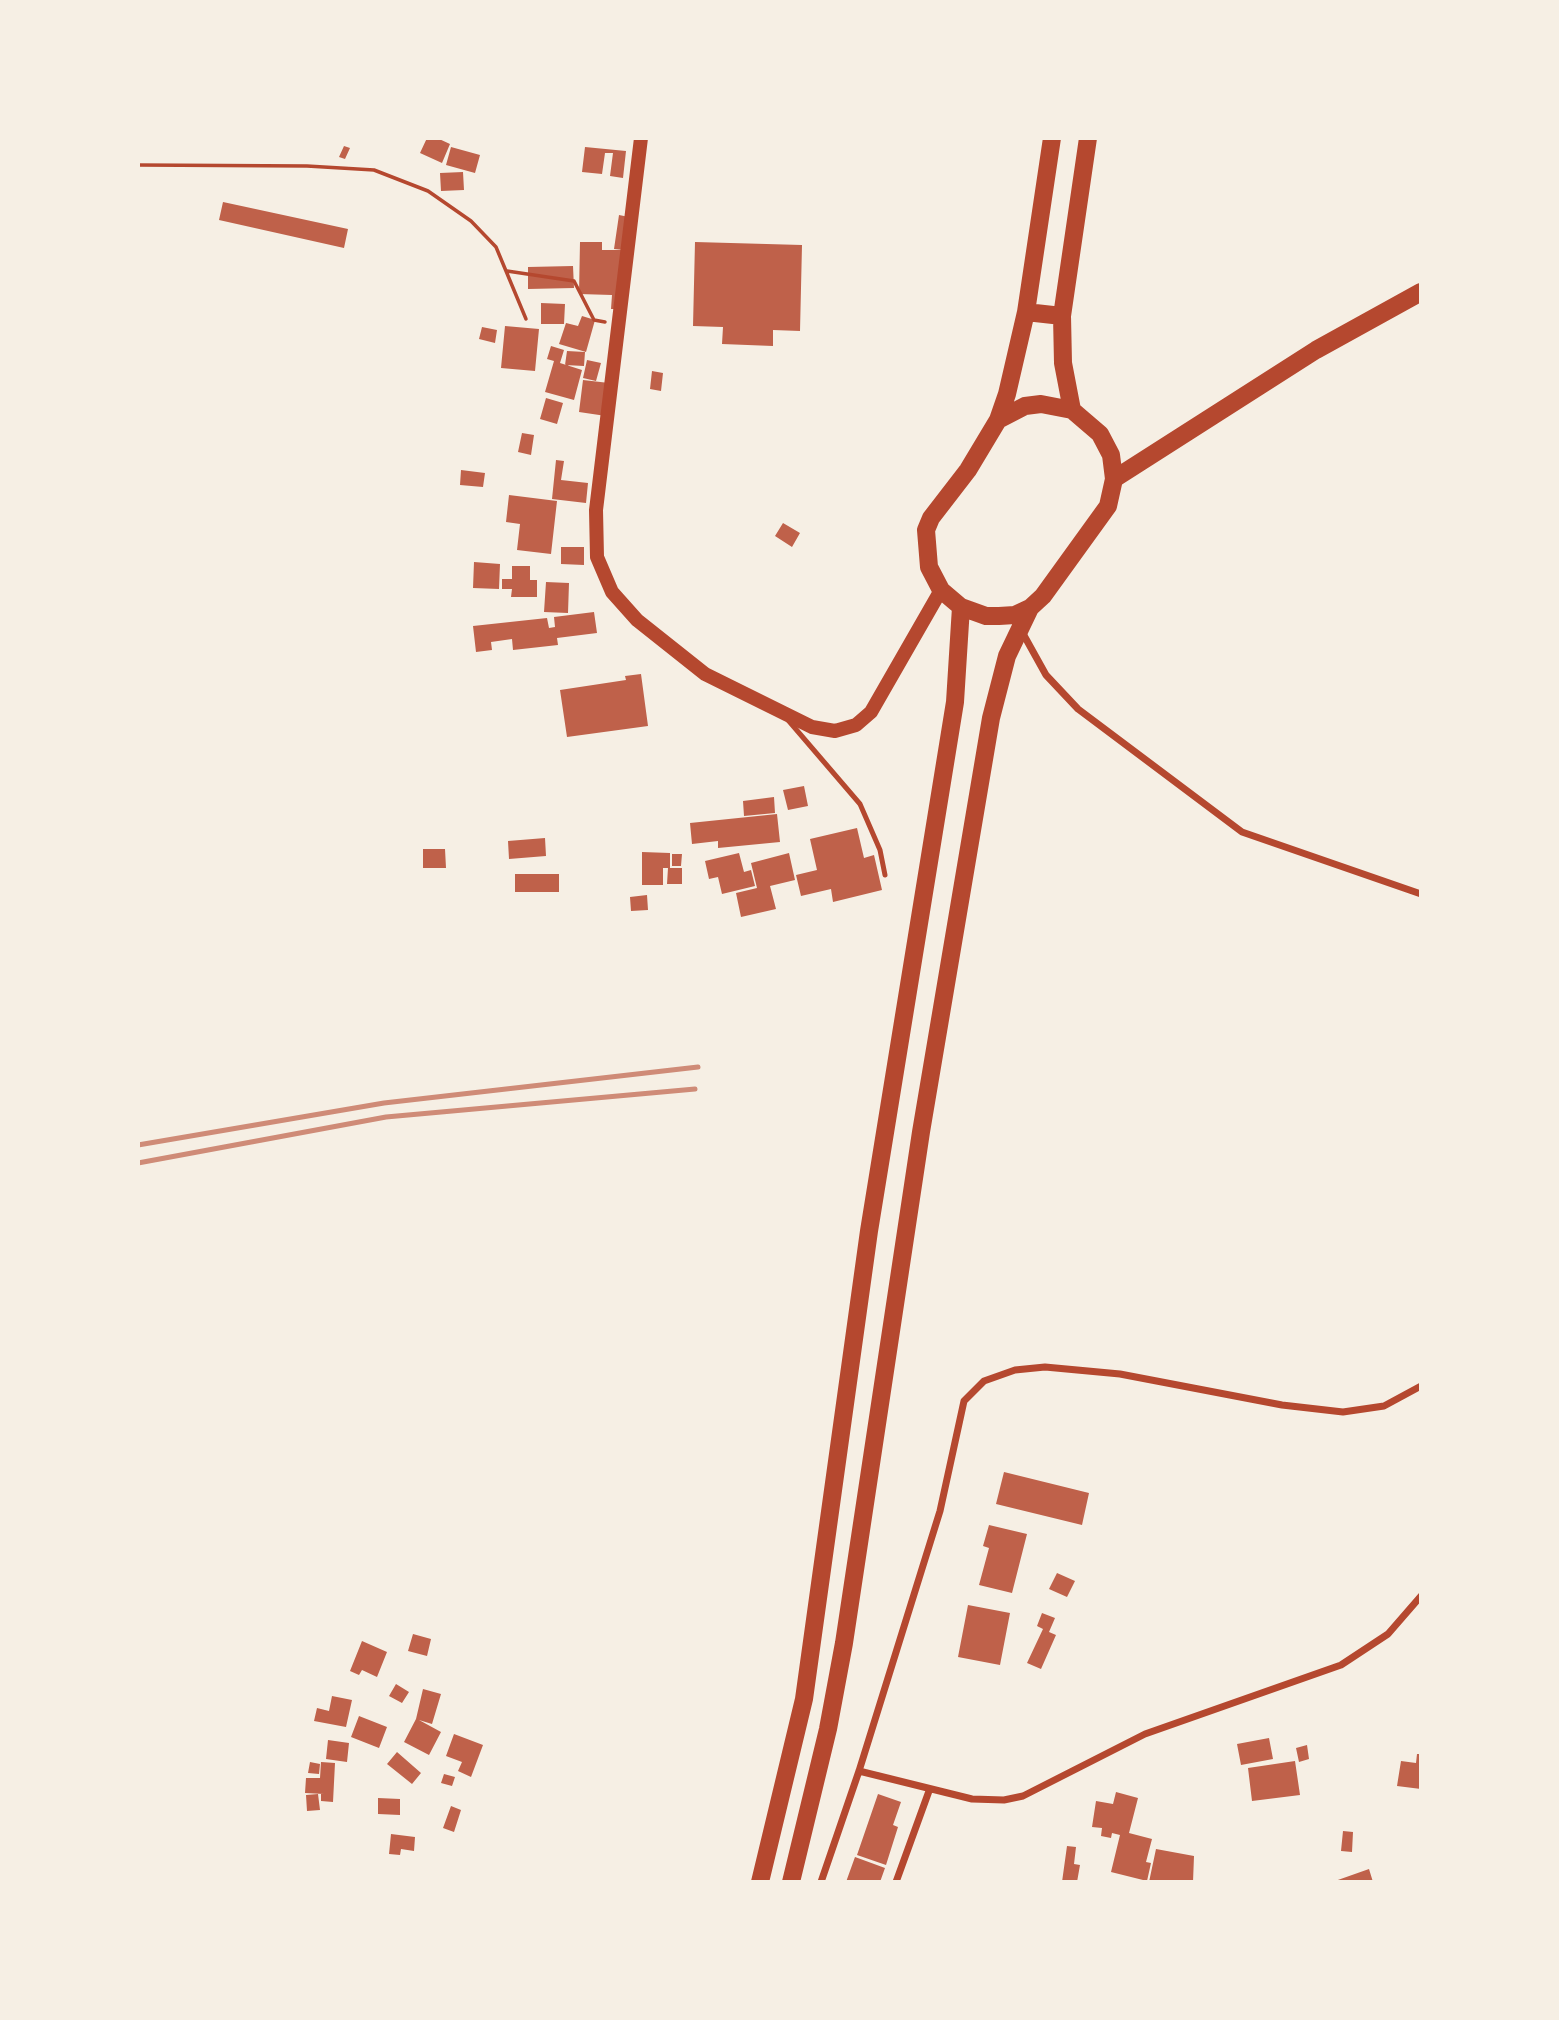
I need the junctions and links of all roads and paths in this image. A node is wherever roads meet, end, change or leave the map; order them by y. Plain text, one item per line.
1 (641, 138) edge
2 (1052, 138) edge
3 (1088, 138) edge
4 (138, 165) edge
5 (507, 271) junction
6 (1421, 292) edge
7 (1026, 312) junction
8 (1062, 316) junction
9 (526, 318) dead end
10 (619, 324) junction
11 (1072, 410) junction
12 (998, 420) junction
13 (1114, 479) junction
14 (941, 590) junction
15 (961, 607) junction
16 (1030, 608) junction
17 (1019, 627) junction
18 (778, 710) junction
19 (885, 875) dead end
20 (1421, 894) edge
21 (1421, 1386) edge
22 (1421, 1596) edge
23 (859, 1771) junction
24 (929, 1791) junction
25 (760, 1882) edge
26 (791, 1882) edge
27 (821, 1882) edge
28 (896, 1882) edge

1 - 10 main road
2 - 7 main road
3 - 8 main road
4 - 5 path
5 - 9 path
5 - 10 path
6 - 13 main road
7 - 8 main road
7 - 12 main road
8 - 11 main road
10 - 18 main road
11 - 12 main road
11 - 13 main road
12 - 14 main road
13 - 16 main road
14 - 15 main road
14 - 18 main road
15 - 16 main road
15 - 25 main road
16 - 17 main road
17 - 20 street
17 - 26 main road
18 - 19 lane
21 - 23 street
22 - 24 street
23 - 24 street
23 - 27 street
24 - 28 street

